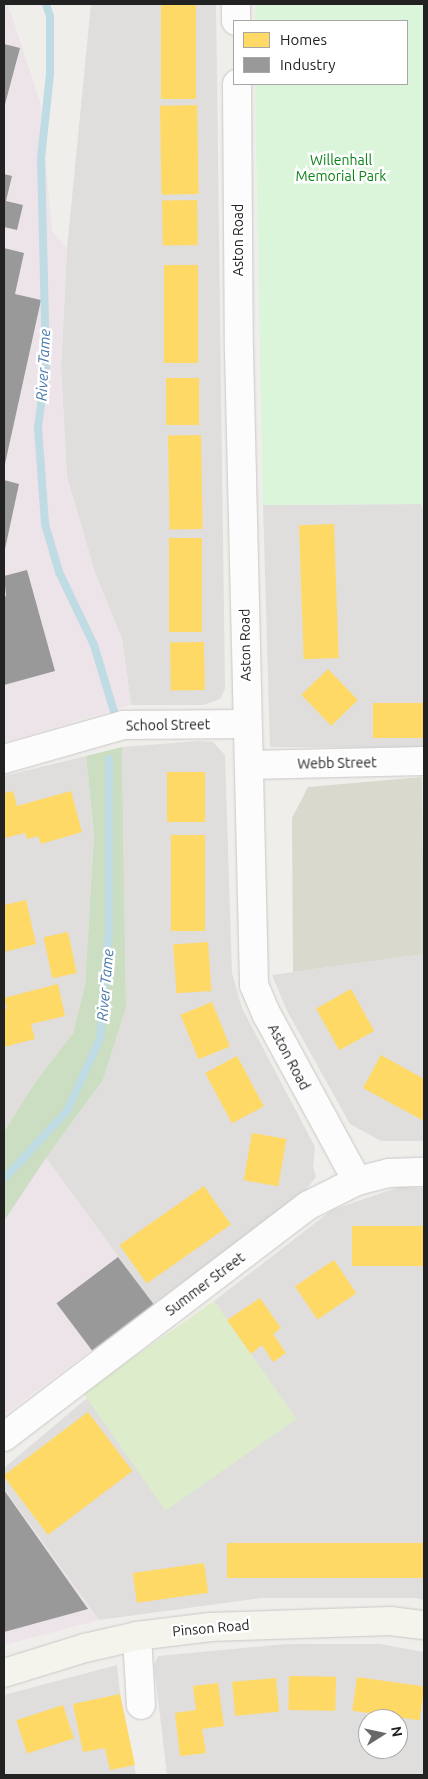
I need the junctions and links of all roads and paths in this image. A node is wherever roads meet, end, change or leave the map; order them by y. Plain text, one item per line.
1 (236, 4) edge
2 (236, 20) edge
3 (237, 85) edge
4 (247, 724) junction
5 (4, 759) edge
6 (424, 761) edge
7 (249, 765) junction
8 (424, 1172) edge
9 (357, 1181) junction
10 (4, 1437) edge
11 (424, 1625) edge
12 (137, 1636) junction
13 (4, 1673) edge
14 (140, 1705) dead end

1 - 2 street
3 - 4 street, Aston Road
4 - 5 street, School Street
4 - 7 street, Aston Road
6 - 7 street, Webb Street
7 - 9 street, Aston Road
8 - 9 street, Summer Street
9 - 10 street, Summer Street
11 - 12 main road, Pinson Road
12 - 13 main road, Pinson Road
12 - 14 street

